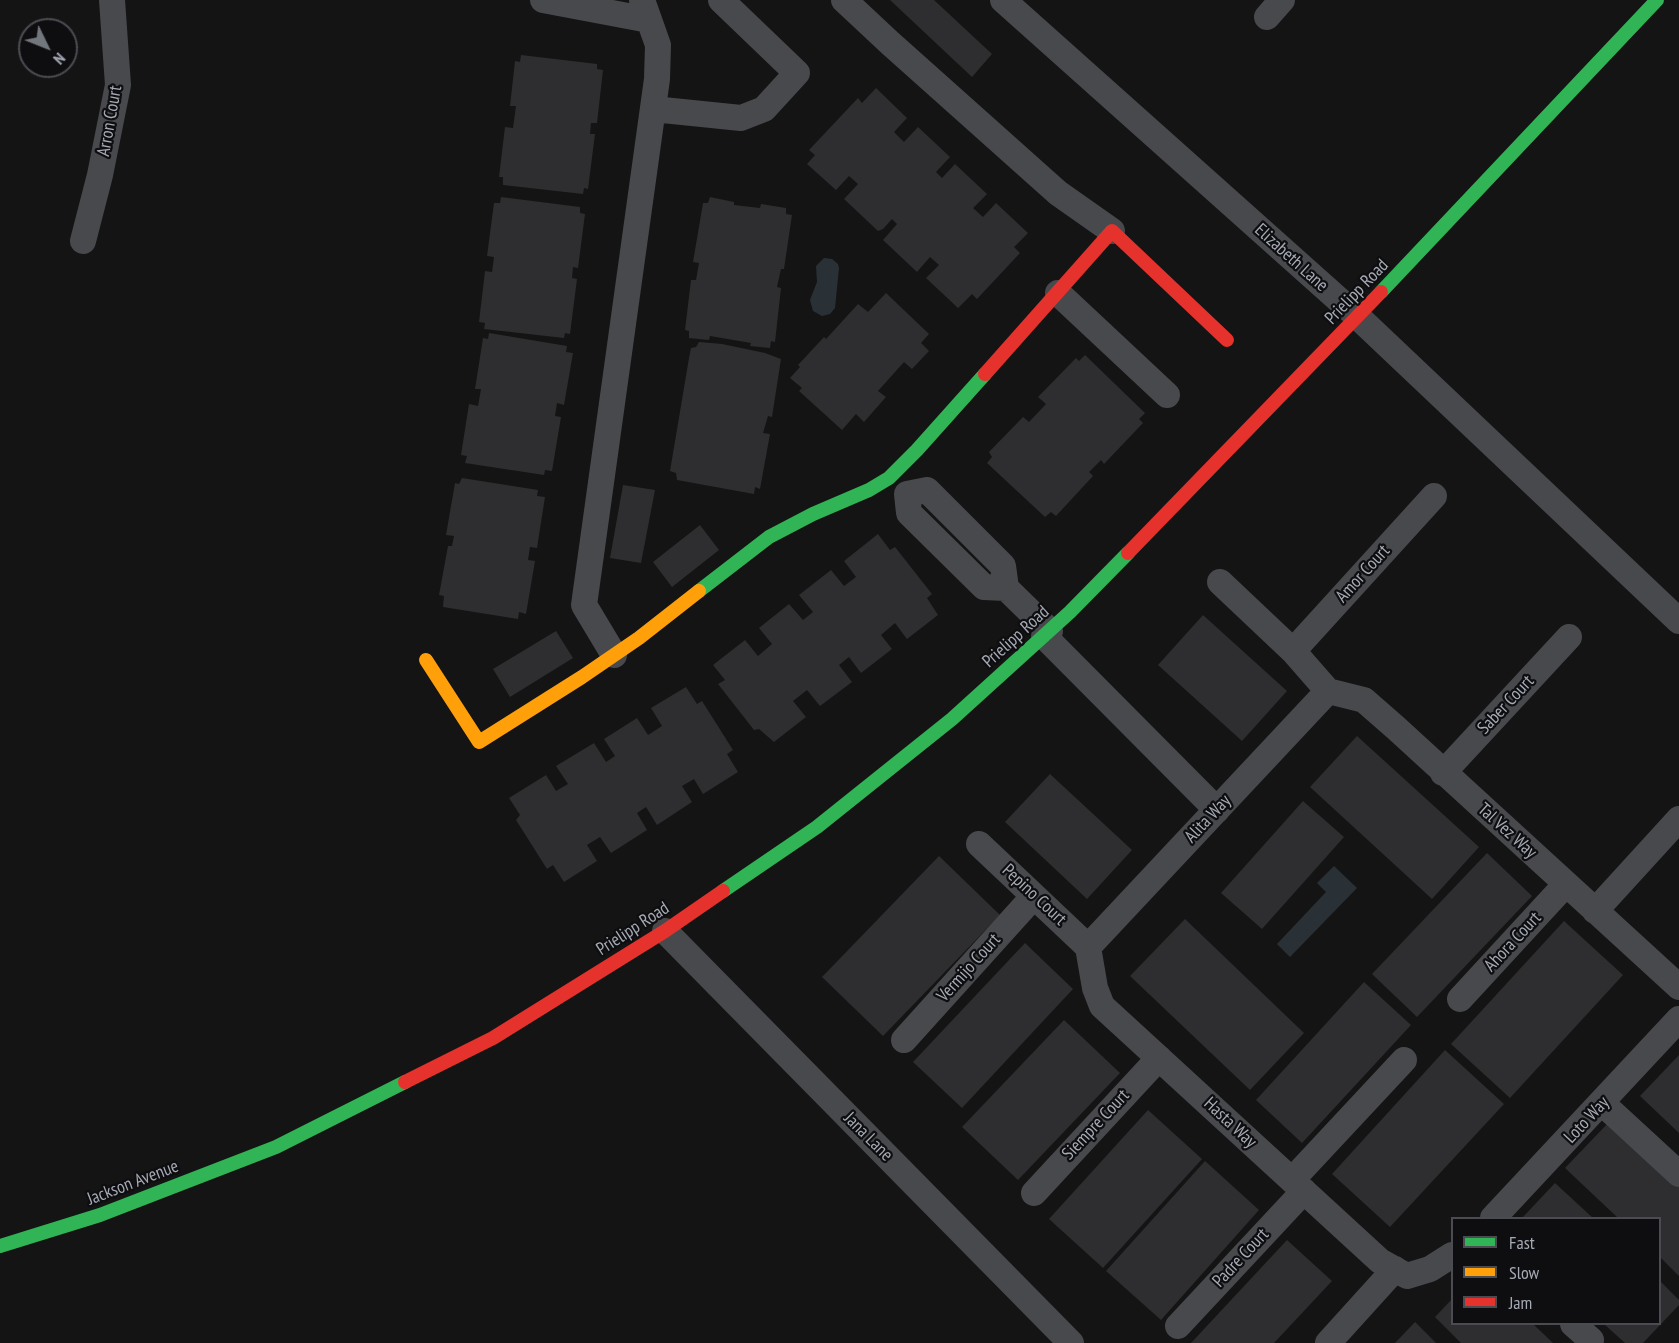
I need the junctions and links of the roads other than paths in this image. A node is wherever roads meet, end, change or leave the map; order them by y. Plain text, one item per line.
1 (112, 0) edge
2 (543, 0) edge
3 (721, 0) edge
4 (844, 0) edge
5 (1003, 0) edge
6 (1657, 0) edge
7 (646, 10) edge
8 (653, 109) junction
9 (1112, 231) junction
10 (82, 240) dead end
11 (1058, 292) junction
12 (1358, 317) junction
13 (1227, 340) dead end
14 (1167, 395) dead end
15 (1434, 496) dead end
16 (1220, 582) dead end
17 (1006, 588) dead end
18 (1679, 621) edge
19 (1047, 634) junction
20 (1569, 637) dead end
21 (1293, 651) junction
22 (615, 655) junction
23 (426, 660) dead end
24 (1328, 692) junction
25 (1443, 773) junction
26 (1216, 810) junction
27 (1679, 819) edge
28 (979, 844) dead end
29 (1566, 884) junction
30 (1034, 896) junction
31 (1595, 910) junction
32 (665, 931) junction
33 (1088, 946) junction
34 (1679, 987) edge
35 (1460, 999) dead end
36 (1679, 1019) edge
37 (904, 1040) dead end
38 (1159, 1058) junction
39 (1404, 1060) dead end
40 (1602, 1103) junction
41 (276, 1147) joint
42 (1679, 1174) edge
43 (1298, 1186) junction
44 (1034, 1193) dead end
45 (1494, 1217) edge
46 (0, 1246) edge
47 (1451, 1256) edge
48 (1401, 1273) junction
49 (1178, 1326) dead end
50 (1071, 1343) edge
51 (1328, 1343) edge

1 - 10 street, Arron Court
2 - 7 street
3 - 8 street
4 - 9 street
5 - 12 street, Elizabeth Lane
6 - 12 street, Prielipp Road
7 - 8 street
8 - 22 street
9 - 11 street
9 - 13 street
11 - 14 street
11 - 22 street
12 - 18 street, Elizabeth Lane
12 - 19 street, Prielipp Road
15 - 21 street, Amor Court
16 - 21 street
17 - 19 street
19 - 26 street
19 - 32 street, Prielipp Road
20 - 25 street, Saber Court
21 - 24 street
22 - 23 street
24 - 25 street, Tal Vez Way
24 - 26 street, Alita Way
25 - 29 street, Tal Vez Way
26 - 33 street, Alita Way
27 - 31 street
28 - 30 street, Pepino Court
29 - 31 street, Tal Vez Way
29 - 35 street, Ahora Court
30 - 33 street, Pepino Court
30 - 37 street, Vermijo Court
31 - 34 street, Tal Vez Way
32 - 41 street, Prielipp Road
32 - 50 street, Jana Lane
33 - 38 street, Hasta Way
36 - 40 street, Loto Way
38 - 43 street, Hasta Way
38 - 44 street, Siempre Court
39 - 43 street, Padre Court
40 - 42 street
40 - 45 street, Loto Way
41 - 46 street, Jackson Avenue
43 - 48 street, Hasta Way
43 - 49 street, Padre Court
47 - 48 street
48 - 51 street

